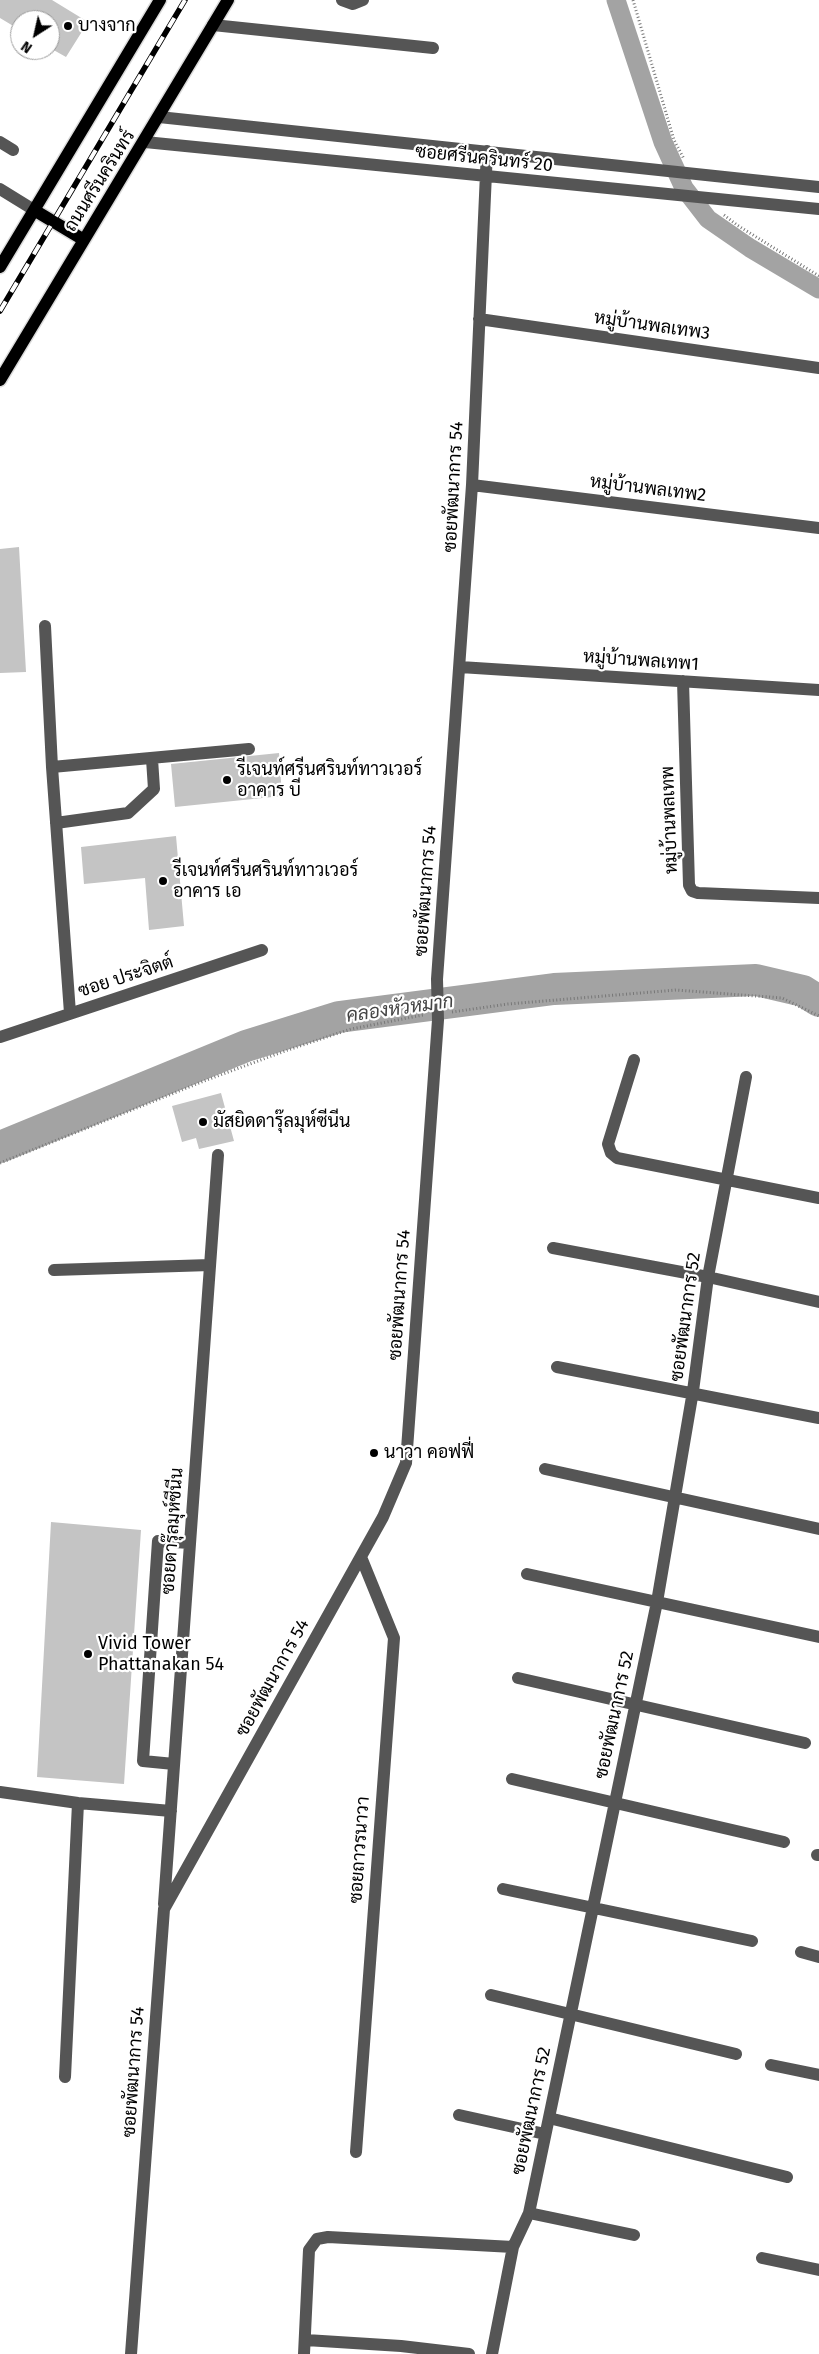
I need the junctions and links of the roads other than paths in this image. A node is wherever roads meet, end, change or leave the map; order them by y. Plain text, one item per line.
1 (160, 0) edge
2 (228, 0) edge
3 (342, 0) edge
4 (363, 0) edge
5 (213, 25) junction
6 (433, 48) dead end
7 (159, 117) junction
8 (0, 142) edge
9 (145, 142) junction
10 (13, 150) dead end
11 (487, 151) junction
12 (486, 177) junction
13 (819, 186) edge
14 (0, 189) edge
15 (819, 209) edge
16 (34, 210) junction
17 (84, 240) junction
18 (0, 267) edge
19 (480, 319) junction
20 (819, 368) edge
21 (0, 380) edge
22 (472, 485) junction
23 (819, 528) edge
24 (45, 626) dead end
25 (460, 666) junction
26 (683, 681) junction
27 (819, 690) edge
28 (248, 749) dead end
29 (152, 759) junction
30 (52, 767) junction
31 (56, 823) junction
32 (819, 898) edge
33 (262, 950) dead end
34 (70, 1013) junction
35 (0, 1037) edge
36 (634, 1060) dead end
37 (746, 1077) dead end
38 (218, 1155) dead end
39 (727, 1180) junction
40 (819, 1198) edge
41 (553, 1248) dead end
42 (210, 1266) junction
43 (54, 1270) dead end
44 (708, 1277) junction
45 (819, 1302) edge
46 (557, 1367) dead end
47 (693, 1391) junction
48 (819, 1418) edge
49 (545, 1469) dead end
50 (675, 1498) junction
51 (819, 1529) edge
52 (190, 1543) junction
53 (361, 1557) junction
54 (526, 1574) dead end
55 (657, 1602) junction
56 (819, 1637) edge
57 (518, 1678) dead end
58 (636, 1705) junction
59 (805, 1743) dead end
60 (174, 1764) junction
61 (512, 1780) dead end
62 (0, 1792) edge
63 (78, 1803) junction
64 (615, 1803) junction
65 (171, 1812) junction
66 (784, 1842) dead end
67 (503, 1889) dead end
68 (593, 1908) junction
69 (164, 1909) junction
70 (752, 1941) dead end
71 (801, 1952) dead end
72 (819, 1956) edge
73 (491, 1996) dead end
74 (570, 2014) junction
75 (736, 2054) dead end
76 (772, 2065) dead end
77 (819, 2075) edge
78 (65, 2077) dead end
79 (459, 2115) dead end
80 (549, 2118) junction
81 (545, 2134) junction
82 (356, 2152) dead end
83 (787, 2177) dead end
84 (529, 2213) junction
85 (634, 2235) dead end
86 (513, 2246) junction
87 (762, 2258) dead end
88 (819, 2270) edge
89 (306, 2340) junction
90 (131, 2354) edge
91 (304, 2354) edge
92 (469, 2354) edge
93 (492, 2354) edge

1 - 16 main road
2 - 5 main road, ถนนศรีนครินทร์
3 - 4 street
5 - 6 street
5 - 7 main road, ถนนศรีนครินทร์
7 - 9 main road, ถนนศรีนครินทร์
7 - 11 street, ซอยศรีนครินทร์ 20
8 - 10 street
9 - 12 street, ซอยศรีนครินทร์ 20
9 - 17 main road, ถนนศรีนครินทร์
11 - 12 street, ซอยพัฒนาการ 54
11 - 13 street, ซอยศรีนครินทร์ 20
12 - 15 street, ซอยศรีนครินทร์ 20
12 - 19 street, ซอยพัฒนาการ 54
14 - 16 street
16 - 17 main road
16 - 18 main road
17 - 21 main road, ถนนศรีนครินทร์
19 - 20 street, หมู่บ้านพลเทพ3
19 - 22 street, ซอยพัฒนาการ 54
22 - 23 street, หมู่บ้านพลเทพ2
22 - 25 street, ซอยพัฒนาการ 54
24 - 30 street
25 - 26 street, หมู่บ้านพลเทพ1
25 - 53 street, ซอยพัฒนาการ 54
26 - 27 street, หมู่บ้านพลเทพ1
26 - 32 street, หมู่บ้านพลเทพ
28 - 29 street
29 - 30 street
29 - 31 street
30 - 31 street
31 - 34 street
33 - 34 street, ซอย ประจิตต์
34 - 35 street, ซอย ประจิตต์
36 - 39 street
37 - 39 street, ซอยพัฒนาการ 52
38 - 42 street, ซอยดารุ๊ลมุห์ซีนีน
39 - 40 street
39 - 44 street, ซอยพัฒนาการ 52
41 - 44 street
42 - 43 street
42 - 52 street, ซอยดารุ๊ลมุห์ซีนีน
44 - 45 street
44 - 47 street, ซอยพัฒนาการ 52
46 - 47 street
47 - 48 street
47 - 50 street, ซอยพัฒนาการ 52
49 - 50 street
50 - 51 street
50 - 55 street, ซอยพัฒนาการ 52
52 - 60 street, ซอยดารุ๊ลมุห์ซีนีน
52 - 60 street
53 - 69 street, ซอยพัฒนาการ 54
53 - 82 street, ซอยถาวรนาวา
54 - 55 street
55 - 56 street
55 - 58 street, ซอยพัฒนาการ 52
57 - 58 street
58 - 59 street
58 - 64 street, ซอยพัฒนาการ 52
60 - 65 street, ซอยดารุ๊ลมุห์ซีนีน
61 - 64 street
62 - 63 street
63 - 65 street
63 - 78 street
64 - 66 street
64 - 68 street, ซอยพัฒนาการ 52
65 - 69 street, ซอยดารุ๊ลมุห์ซีนีน
67 - 68 street
68 - 70 street
68 - 74 street, ซอยพัฒนาการ 52
69 - 90 street, ซอยพัฒนาการ 54
71 - 72 street
73 - 74 street
74 - 75 street
74 - 80 street, ซอยพัฒนาการ 52
76 - 77 street
79 - 81 street
80 - 81 street, ซอยพัฒนาการ 52
80 - 83 street
81 - 84 street, ซอยพัฒนาการ 52
84 - 85 street
84 - 86 street, ซอยพัฒนาการ 52
86 - 89 street
86 - 93 street, ซอยพัฒนาการ 52
87 - 88 street
89 - 91 street
89 - 92 street

